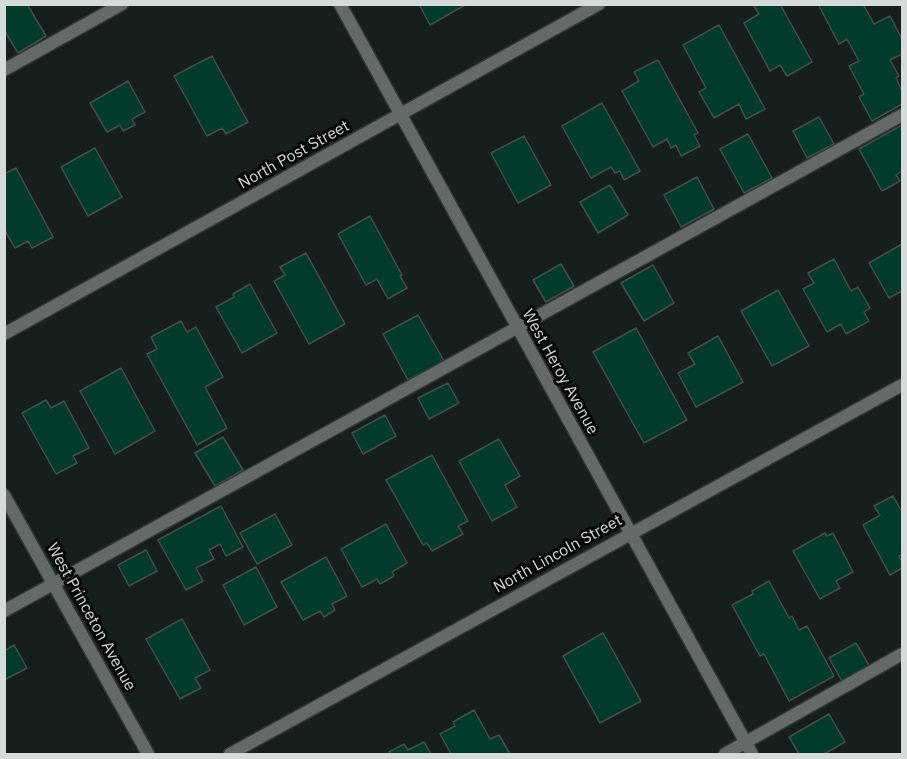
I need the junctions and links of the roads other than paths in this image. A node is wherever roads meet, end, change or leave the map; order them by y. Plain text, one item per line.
1 (122, 4) edge
2 (340, 4) edge
3 (599, 4) edge
4 (4, 70) edge
5 (401, 114) junction
6 (903, 115) edge
7 (518, 329) junction
8 (4, 334) edge
9 (903, 385) edge
10 (4, 495) edge
11 (629, 533) junction
12 (54, 584) junction
13 (4, 611) edge
14 (903, 654) edge
15 (746, 743) junction
16 (148, 754) edge
17 (230, 754) edge
18 (725, 754) edge
19 (752, 754) edge

1 - 4 street
2 - 5 street, West Heroy Avenue
3 - 5 street, North Post Street
5 - 7 street, West Heroy Avenue
5 - 8 street, North Post Street
6 - 7 street
7 - 11 street, West Heroy Avenue
7 - 12 street
9 - 11 street, North Lincoln Street
10 - 12 street, West Princeton Avenue
11 - 15 street, West Heroy Avenue
11 - 17 street, North Lincoln Street
12 - 13 street
12 - 16 street, West Princeton Avenue
14 - 15 street
15 - 18 street
15 - 19 street, West Heroy Avenue

